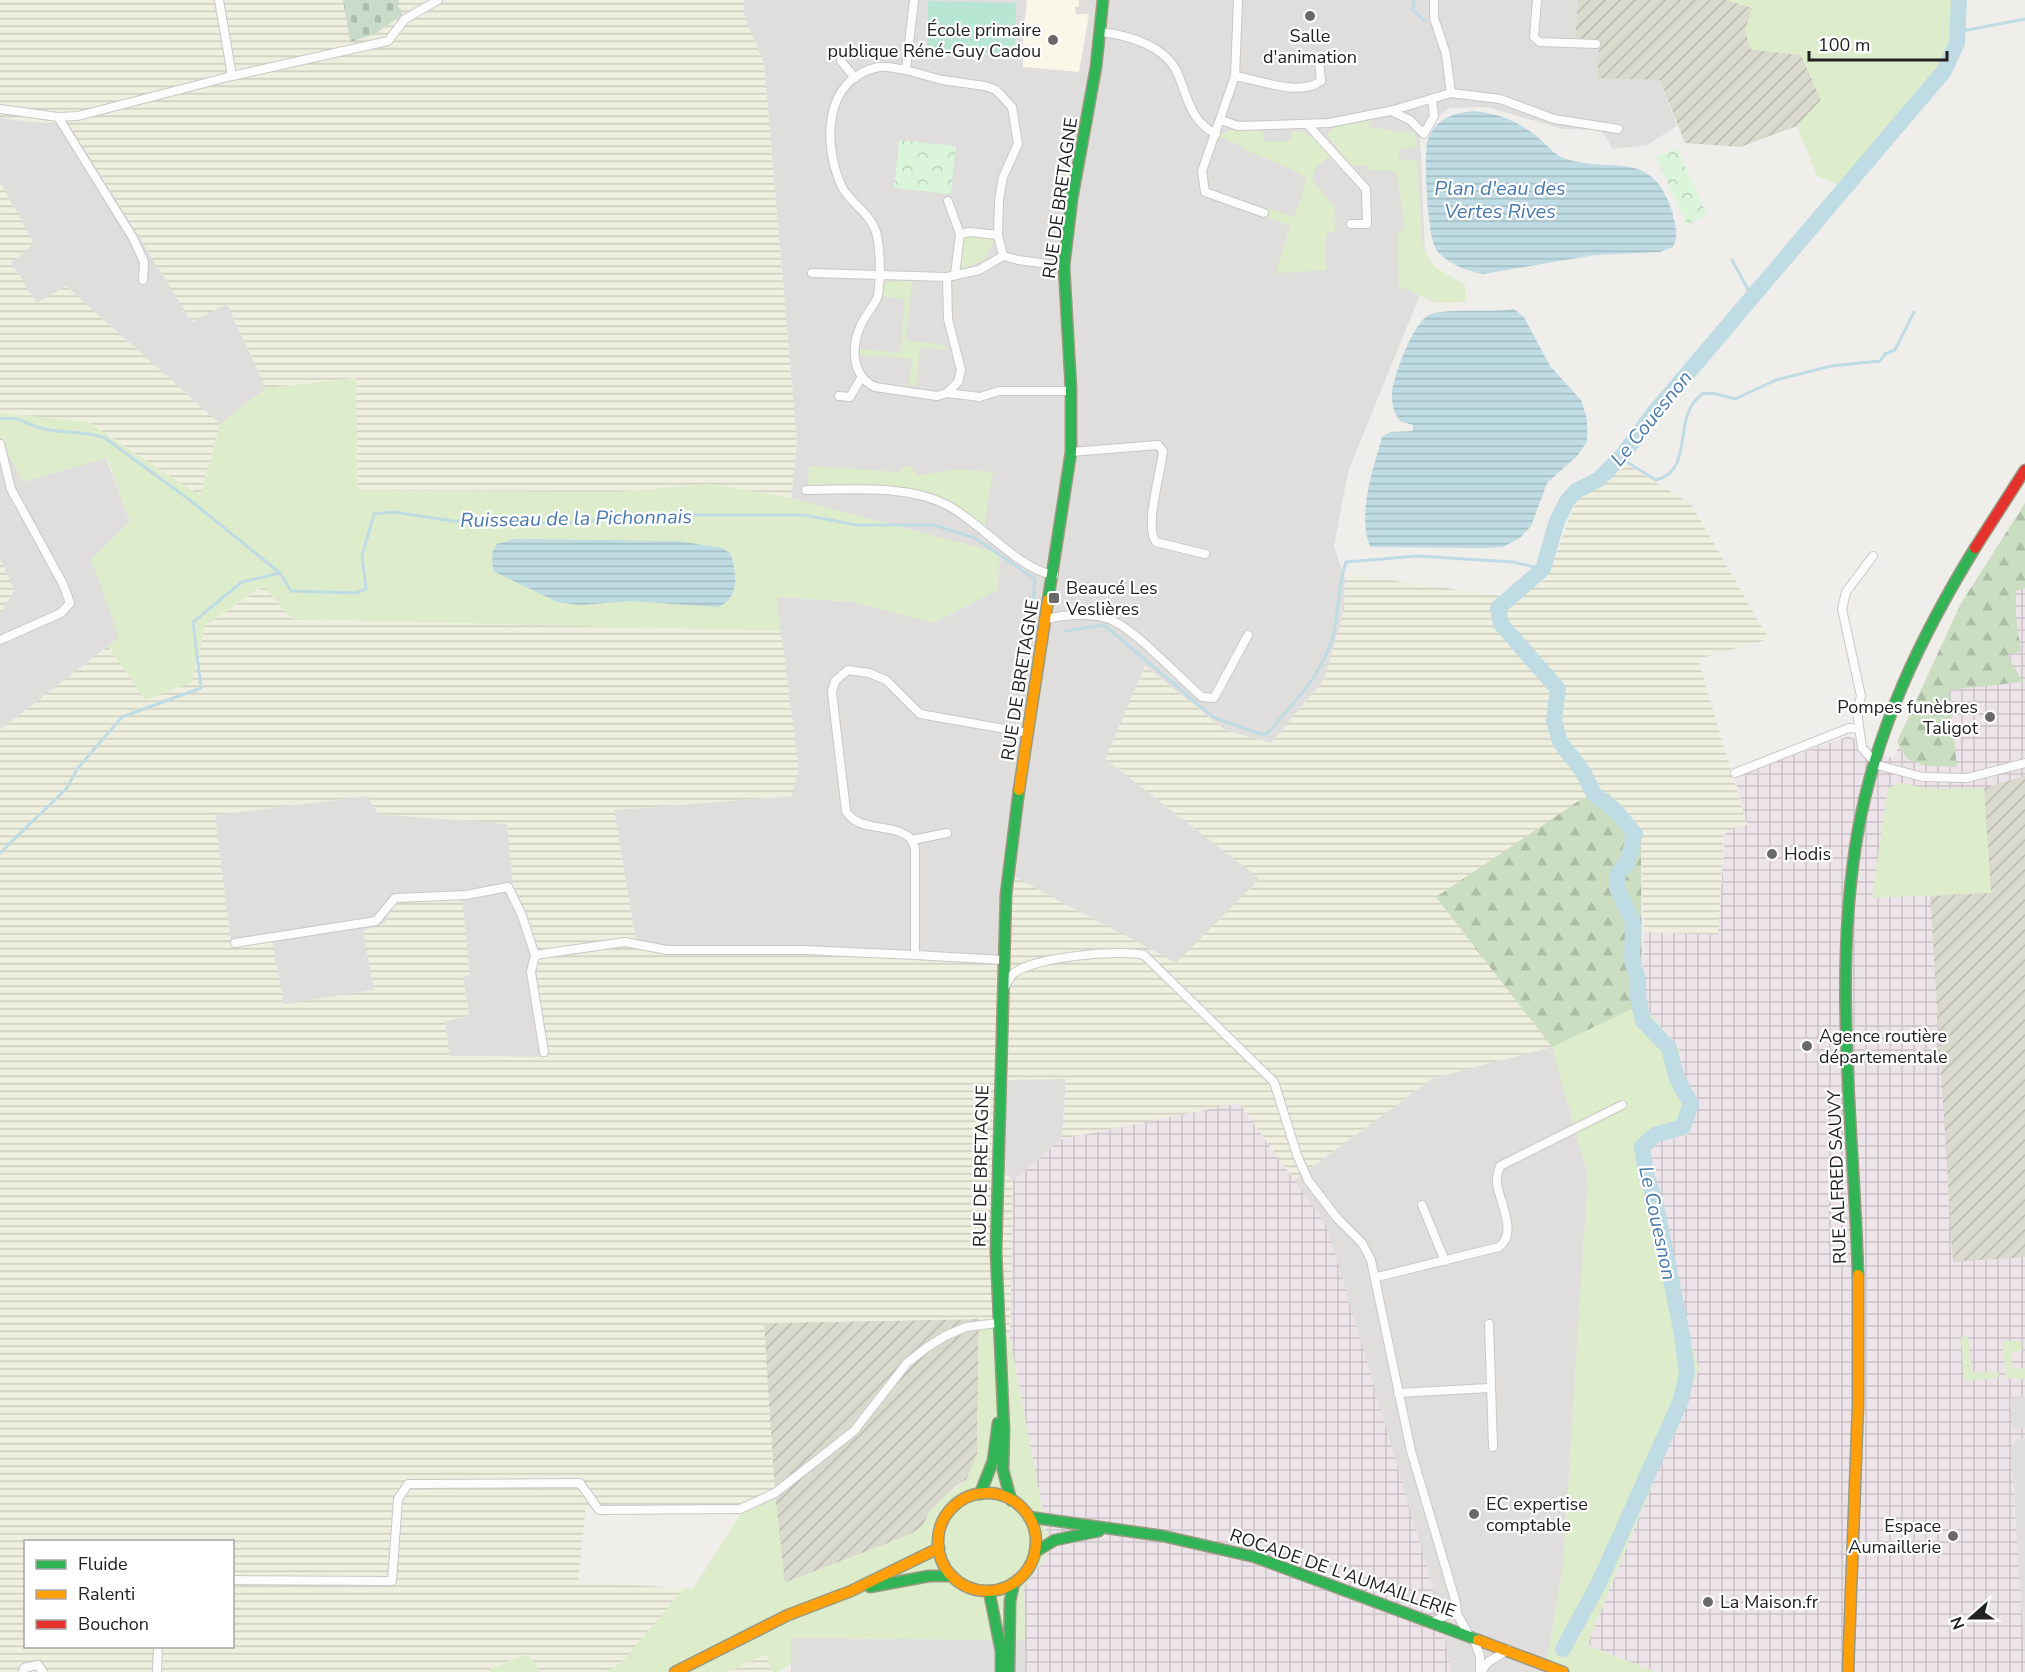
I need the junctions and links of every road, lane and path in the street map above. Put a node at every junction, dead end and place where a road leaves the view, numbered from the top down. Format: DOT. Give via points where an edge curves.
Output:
graph roads {
  1 [pos="219,0"];
  2 [pos="438,0"];
  3 [pos="914,0"];
  4 [pos="1103,0"];
  5 [pos="1238,0"];
  6 [pos="1434,0"];
  7 [pos="1537,0"];
  8 [pos="1101,32"];
  9 [pos="1596,44"];
  10 [pos="1319,59"];
  11 [pos="841,61"];
  12 [pos="906,70"];
  13 [pos="1235,75"];
  14 [pos="232,76"];
  15 [pos="855,78"];
  16 [pos="1451,93"];
  17 [pos="1431,99"];
  18 [pos="0,109"];
  19 [pos="1390,111"];
  20 [pos="58,117"];
  21 [pos="1221,120"];
  22 [pos="1308,125"];
  23 [pos="1618,129"];
  24 [pos="1216,134"];
  25 [pos="948,201"];
  26 [pos="1264,213"];
  27 [pos="1351,224"];
  28 [pos="960,234"];
  29 [pos="998,235"];
  30 [pos="1003,256"];
  31 [pos="1064,266"];
  32 [pos="812,273"];
  33 [pos="880,276"];
  34 [pos="951,276"];
  35 [pos="143,280"];
  36 [pos="861,378"];
  37 [pos="1071,392"];
  38 [pos="947,393"];
  39 [pos="839,396"];
  40 [pos="0,444"];
  41 [pos="1071,452"];
  42 [pos="2025,470"];
  43 [pos="4,483"];
  44 [pos="806,490"];
  45 [pos="1204,554"];
  46 [pos="1874,556"];
  47 [pos="1054,575"];
  48 [pos="1046,619"];
  49 [pos="1248,635"];
  50 [pos="0,640"];
  51 [pos="1859,729"];
  52 [pos="1028,734"];
  53 [pos="1874,763"];
  54 [pos="2025,763"];
  55 [pos="1735,773"];
  56 [pos="947,834"];
  57 [pos="912,840"];
  58 [pos="235,943"];
  59 [pos="535,955"];
  60 [pos="915,956"];
  61 [pos="1003,960"];
  62 [pos="1001,993"];
  63 [pos="544,1052"];
  64 [pos="1622,1105"];
  65 [pos="1422,1205"];
  66 [pos="1445,1261"];
  67 [pos="1377,1277"];
  68 [pos="998,1323"];
  69 [pos="1489,1324"];
  70 [pos="1000,1368"];
  71 [pos="1490,1388"];
  72 [pos="1398,1393"];
  73 [pos="1493,1447"];
  74 [pos="980,1494"];
  75 [pos="1011,1500"];
  76 [pos="1029,1517"];
  77 [pos="1106,1529"];
  78 [pos="939,1548"];
  79 [pos="1035,1552"];
  80 [pos="952,1576"];
  81 [pos="234,1580"];
  82 [pos="1014,1583"];
  83 [pos="851,1591"];
  84 [pos="989,1591"];
  85 [pos="1456,1603"];
  86 [pos="1434,1621"];
  87 [pos="1471,1636"];
  88 [pos="158,1648"];
  89 [pos="1508,1650"];
  90 [pos="23,1672"];
  91 [pos="43,1672"];
  92 [pos="157,1672"];
  93 [pos="675,1672"];
  94 [pos="1001,1672"];
  95 [pos="1010,1672"];
  96 [pos="1480,1672"];
  97 [pos="1563,1672"];
  98 [pos="1848,1672"];
  1 -- 14 [label="street"];
  2 -- 14 [label="street" via="405,19 388,41"];
  3 -- 12 [label="street"];
  4 -- 8 [label="main road, RUE DE BRETAGNE"];
  5 -- 13 [label="street"];
  6 -- 16 [label="street" via="1434,18 1446,54"];
  7 -- 9 [label="street" via="1534,37 1540,42"];
  8 -- 24 [label="street" via="1125,34 1169,60 1194,117"];
  8 -- 31 [label="main road, RUE DE BRETAGNE"];
  10 -- 13 [label="street" via="1321,81 1314,87 1294,87"];
  11 -- 15 [label="street"];
  12 -- 15 [label="street" via="879,67"];
  12 -- 29 [label="street" via="985,86 996,90 1012,107 1018,144 1003,177"];
  13 -- 21 [label="street"];
  14 -- 20 [label="street" via="78,116"];
  15 -- 33 [label="street" via="834,103 829,131 832,159 841,187 868,216 876,231"];
  16 -- 17 [label="street"];
  16 -- 23 [label="street" via="1500,99 1554,119"];
  17 -- 19 [label="street"];
  17 -- 19 [label="street" via="1434,116 1424,134 1406,117"];
  18 -- 20 [label="street"];
  19 -- 22 [label="street"];
  20 -- 35 [label="street" via="133,238 144,262"];
  21 -- 22 [label="street" via="1238,126"];
  21 -- 24 [label="street"];
  22 -- 27 [label="street" via="1366,189 1367,224"];
  24 -- 26 [label="street" via="1202,171 1205,192"];
  25 -- 28 [label="street"];
  28 -- 29 [label="street"];
  28 -- 34 [label="street"];
  29 -- 30 [label="street"];
  30 -- 31 [label="street"];
  30 -- 34 [label="street" via="979,270"];
  31 -- 37 [label="main road, RUE DE BRETAGNE"];
  32 -- 33 [label="street"];
  33 -- 34 [label="street"];
  33 -- 36 [label="street" via="878,296 856,341"];
  34 -- 38 [label="street" via="948,319 961,370 958,382"];
  36 -- 38 [label="street" via="875,387 937,396"];
  36 -- 39 [label="street" via="850,397"];
  37 -- 38 [label="street" via="999,391 980,397"];
  37 -- 41 [label="main road, RUE DE BRETAGNE"];
  40 -- 43 [label="street" via="6,462"];
  41 -- 45 [label="street" via="1158,445 1163,451 1151,521 1153,537 1156,542"];
  41 -- 47 [label="main road, RUE DE BRETAGNE"];
  42 -- 53 [label="main road, RUE ALFRED SAUVY" via="1942,600 1902,685"];
  43 -- 50 [label="street" via="63,584 70,603 62,612"];
  44 -- 47 [label="street" via="889,491 935,500 954,508 1037,569"];
  46 -- 51 [label="street" via="1846,592 1842,609 1861,696 1857,711"];
  47 -- 48 [label="main road, RUE DE BRETAGNE"];
  48 -- 49 [label="street" via="1108,618 1202,697 1214,698"];
  48 -- 52 [label="main road, RUE DE BRETAGNE"];
  51 -- 53 [label="street" via="1862,748"];
  51 -- 55 [label="street" via="1849,728"];
  52 -- 57 [label="street" via="920,714 886,680 854,670 842,673 832,692 846,811 850,819 898,830"];
  52 -- 61 [label="main road, RUE DE BRETAGNE" via="1008,885"];
  53 -- 54 [label="street" via="1923,777 1967,778"];
  53 -- 98 [label="main road, RUE ALFRED SAUVY" via="1854,859 1847,944 1859,1316"];
  56 -- 57 [label="street"];
  57 -- 60 [label="street"];
  58 -- 59 [label="street" via="376,921 395,898 465,895 508,888"];
  59 -- 60 [label="street" via="625,942 667,950 793,950"];
  59 -- 63 [label="street" via="531,972"];
  60 -- 61 [label="street"];
  61 -- 62 [label="main road, RUE DE BRETAGNE"];
  62 -- 67 [label="street" via="1013,975 1027,966 1100,952 1144,955 1274,1082 1305,1172 1337,1218 1362,1243"];
  62 -- 68 [label="main road, RUE DE BRETAGNE"];
  64 -- 66 [label="street" via="1505,1161 1496,1182 1507,1224 1504,1244"];
  65 -- 66 [label="street"];
  66 -- 67 [label="street"];
  67 -- 72 [label="street"];
  68 -- 70 [label="main road, RUE DE BRETAGNE"];
  68 -- 81 [label="street" via="966,1327 926,1348 907,1363 854,1431 775,1493 740,1509 599,1510 580,1483 408,1484 398,1499 392,1581"];
  69 -- 71 [label="street"];
  70 -- 74 [label="main road, RUE DE BRETAGNE" via="993,1461"];
  70 -- 75 [label="main road, RUE DE BRETAGNE" via="1004,1470"];
  71 -- 72 [label="street"];
  71 -- 73 [label="street"];
  72 -- 85 [label="street"];
  74 -- 75 [label="main road" via="997,1494"];
  74 -- 78 [label="main road" via="966,1498 945,1517"];
  75 -- 76 [label="main road"];
  76 -- 77 [label="main road, ROCADE DE L'AUMAILLERIE"];
  76 -- 79 [label="main road" via="1035,1534"];
  77 -- 79 [label="main road, ROCADE DE L'AUMAILLERIE" via="1055,1540"];
  77 -- 86 [label="main road, ROCADE DE L'AUMAILLERIE" via="1241,1551"];
  78 -- 80 [label="main road"];
  78 -- 83 [label="main road"];
  79 -- 82 [label="main road" via="1028,1570"];
  80 -- 83 [label="main road" via="929,1576"];
  80 -- 84 [label="main road" via="962,1584"];
  82 -- 84 [label="main road"];
  82 -- 95 [label="main road" via="1010,1601"];
  83 -- 93 [label="main road" via="788,1615"];
  84 -- 94 [label="main road" via="1001,1651"];
  85 -- 86 [label="street" via="1449,1614"];
  85 -- 87 [label="street" via="1457,1614"];
  86 -- 87 [label="main road, ROCADE DE L'AUMAILLERIE"];
  87 -- 89 [label="main road, ROCADE DE L'AUMAILLERIE"];
  87 -- 96 [label="street" via="1480,1656"];
  88 -- 92 [label="street"];
  89 -- 96 [label="street"];
  89 -- 97 [label="main road, ROCADE DE L'AUMAILLERIE"];
  90 -- 91 [label="street" via="24,1668 38,1665"];
}
